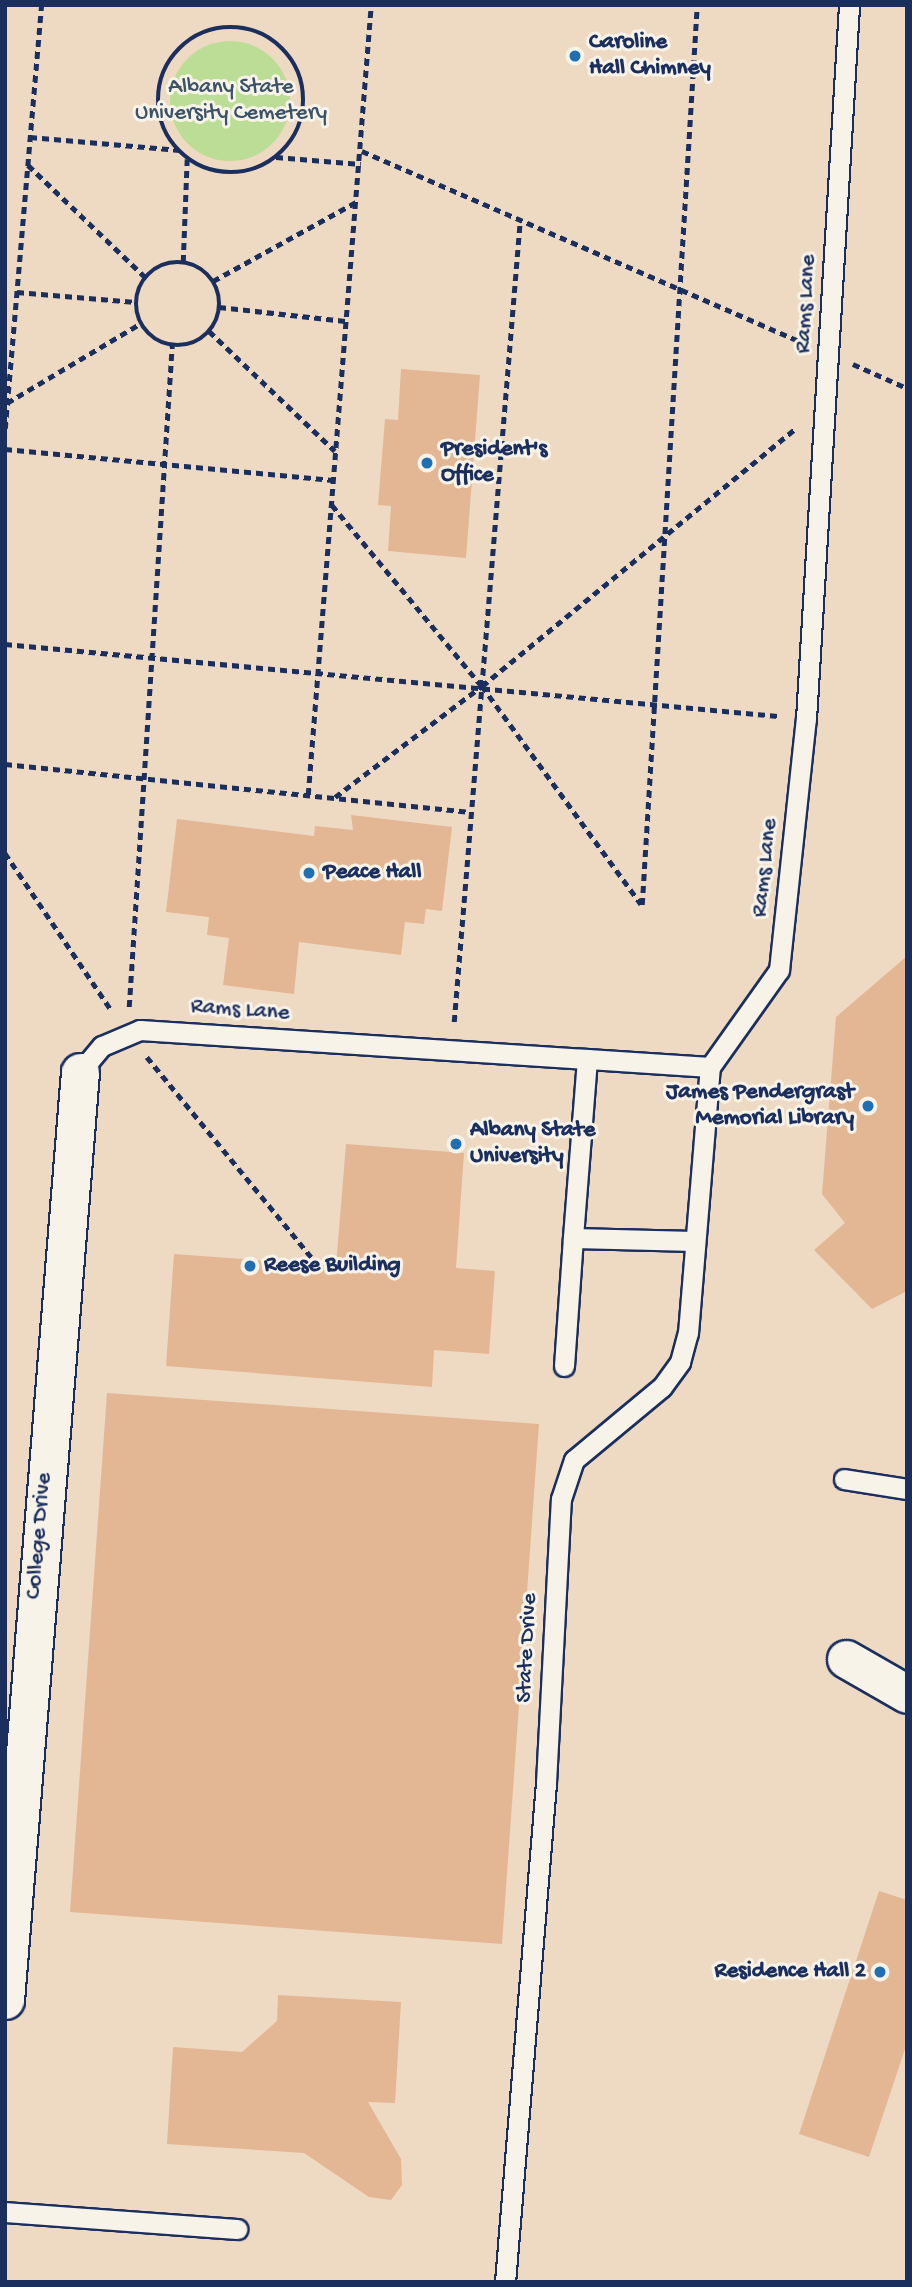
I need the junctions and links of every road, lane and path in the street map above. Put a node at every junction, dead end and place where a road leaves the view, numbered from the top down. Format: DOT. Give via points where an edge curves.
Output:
graph roads {
  1 [pos="41,5"];
  2 [pos="371,5"];
  3 [pos="697,5"];
  4 [pos="849,5"];
  5 [pos="30,137"];
  6 [pos="179,150"];
  7 [pos="362,151"];
  8 [pos="275,157"];
  9 [pos="187,159"];
  10 [pos="361,164"];
  11 [pos="28,165"];
  12 [pos="358,201"];
  13 [pos="520,221"];
  14 [pos="183,262"];
  15 [pos="145,277"];
  16 [pos="213,281"];
  17 [pos="680,290"];
  18 [pos="17,292"];
  19 [pos="136,302"];
  20 [pos="219,307"];
  21 [pos="345,321"];
  22 [pos="141,323"];
  23 [pos="209,331"];
  24 [pos="172,345"];
  25 [pos="829,354"];
  26 [pos="8,357"];
  27 [pos="907,387"];
  28 [pos="7,402"];
  29 [pos="826,403"];
  30 [pos="5,429"];
  31 [pos="5,449"];
  32 [pos="335,452"];
  33 [pos="164,464"];
  34 [pos="332,480"];
  35 [pos="331,504"];
  36 [pos="665,535"];
  37 [pos="5,644"];
  38 [pos="150,658"];
  39 [pos="317,673"];
  40 [pos="482,686"];
  41 [pos="655,703"];
  42 [pos="806,719"];
  43 [pos="5,764"];
  44 [pos="143,778"];
  45 [pos="308,795"];
  46 [pos="335,797"];
  47 [pos="471,812"];
  48 [pos="5,853"];
  49 [pos="127,1033"];
  50 [pos="452,1050"];
  51 [pos="587,1059"];
  52 [pos="710,1067"];
  53 [pos="80,1072"];
  54 [pos="573,1238"];
  55 [pos="695,1241"];
  56 [pos="318,1265"];
  57 [pos="564,1366"];
  58 [pos="844,1479"];
  59 [pos="907,1489"];
  60 [pos="907,1661"];
  61 [pos="907,1694"];
  62 [pos="5,2000"];
  63 [pos="5,2212"];
  64 [pos="237,2229"];
  65 [pos="505,2282"];
  1 -- 5 [label="path"];
  2 -- 7 [label="path"];
  3 -- 17 [label="path"];
  4 -- 25 [label="lane, Rams Lane"];
  5 -- 6 [label="path"];
  5 -- 11 [label="path"];
  6 -- 8 [label="path" via="159,118 164,68 199,33 249,29 290,57 301,79 298,129"];
  6 -- 9 [label="path"];
  7 -- 10 [label="path"];
  7 -- 13 [label="path"];
  8 -- 9 [label="path" via="246,172 225,173"];
  8 -- 10 [label="path"];
  9 -- 14 [label="path"];
  10 -- 12 [label="path"];
  11 -- 15 [label="path"];
  11 -- 18 [label="path"];
  12 -- 16 [label="path"];
  12 -- 21 [label="path"];
  13 -- 17 [label="path"];
  13 -- 40 [label="path"];
  14 -- 15 [label="path"];
  14 -- 16 [label="path"];
  15 -- 19 [label="path"];
  16 -- 20 [label="path"];
  17 -- 25 [label="path"];
  17 -- 36 [label="path"];
  18 -- 19 [label="path"];
  18 -- 26 [label="path"];
  19 -- 22 [label="path"];
  20 -- 21 [label="path"];
  20 -- 23 [label="path"];
  21 -- 32 [label="path"];
  22 -- 24 [label="path" via="153,338"];
  22 -- 28 [label="path"];
  23 -- 24 [label="path" via="193,342"];
  23 -- 32 [label="path"];
  24 -- 33 [label="path"];
  25 -- 27 [label="path"];
  25 -- 29 [label="lane, Rams Lane"];
  26 -- 28 [label="path"];
  28 -- 30 [label="path"];
  29 -- 36 [label="path"];
  29 -- 42 [label="lane, Rams Lane"];
  31 -- 33 [label="path"];
  32 -- 34 [label="path"];
  33 -- 34 [label="path"];
  33 -- 38 [label="path"];
  34 -- 35 [label="path"];
  35 -- 39 [label="path"];
  35 -- 40 [label="path"];
  36 -- 40 [label="path"];
  36 -- 41 [label="path"];
  37 -- 38 [label="path"];
  38 -- 39 [label="path"];
  38 -- 44 [label="path"];
  39 -- 40 [label="path"];
  39 -- 45 [label="path"];
  40 -- 41 [label="path"];
  40 -- 41 [label="path" via="642,905"];
  40 -- 46 [label="path"];
  40 -- 47 [label="path"];
  41 -- 42 [label="path"];
  42 -- 52 [label="lane, Rams Lane" via="779,970"];
  43 -- 44 [label="path"];
  44 -- 45 [label="path"];
  44 -- 49 [label="path"];
  45 -- 46 [label="path"];
  46 -- 47 [label="path"];
  47 -- 50 [label="path"];
  48 -- 49 [label="path"];
  49 -- 50 [label="lane, Rams Lane"];
  49 -- 53 [label="lane" via="102,1046"];
  49 -- 56 [label="path"];
  50 -- 51 [label="lane, Rams Lane"];
  51 -- 52 [label="lane, Rams Lane"];
  51 -- 54 [label="lane"];
  52 -- 55 [label="lane, State Drive"];
  53 -- 62 [label="street, College Drive"];
  54 -- 55 [label="lane"];
  54 -- 57 [label="lane"];
  55 -- 65 [label="lane, State Drive" via="680,1362 662,1387 574,1460 561,1499 545,1783"];
  58 -- 59 [label="lane"];
  60 -- 61 [label="street" via="846,1658"];
  63 -- 64 [label="lane"];
}
